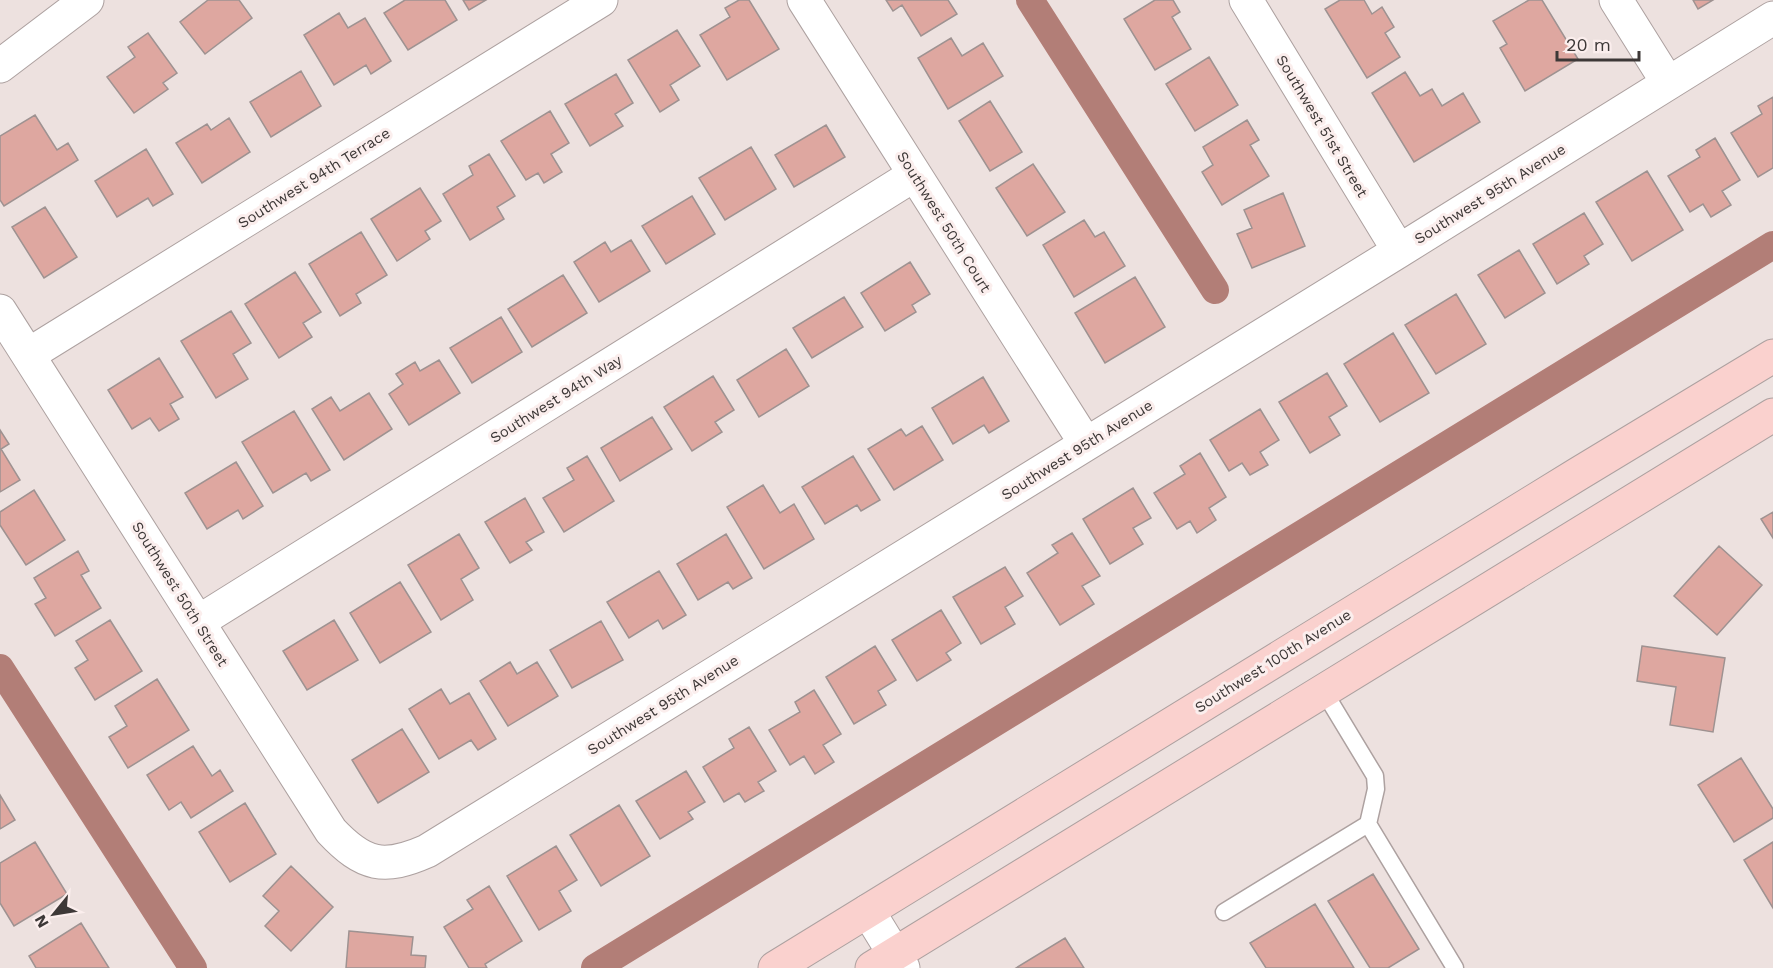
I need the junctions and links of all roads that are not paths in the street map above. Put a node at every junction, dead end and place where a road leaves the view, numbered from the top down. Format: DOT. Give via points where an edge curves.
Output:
graph roads {
  1 [pos="87,0"];
  2 [pos="601,0"];
  3 [pos="804,0"];
  4 [pos="1246,0"];
  5 [pos="1616,0"];
  6 [pos="1773,18"];
  7 [pos="0,66"];
  8 [pos="1668,83"];
  9 [pos="914,175"];
  10 [pos="1399,251"];
  11 [pos="0,311"];
  12 [pos="28,355"];
  13 [pos="1773,356"];
  14 [pos="1773,415"];
  15 [pos="1086,444"];
  16 [pos="198,622"];
  17 [pos="1323,690"];
  18 [pos="1368,824"];
  19 [pos="374,862"];
  20 [pos="868,910"];
  21 [pos="1224,912"];
  22 [pos="890,963"];
  23 [pos="775,968"];
  24 [pos="1455,968"];
  1 -- 7 [label="street"];
  2 -- 12 [label="street, Southwest 94th Terrace"];
  3 -- 9 [label="street, Southwest 50th Court"];
  4 -- 10 [label="street, Southwest 51st Street"];
  5 -- 8 [label="street"];
  6 -- 8 [label="street, Southwest 95th Avenue"];
  8 -- 10 [label="street, Southwest 95th Avenue"];
  9 -- 15 [label="street, Southwest 50th Court"];
  9 -- 16 [label="street, Southwest 94th Way"];
  10 -- 15 [label="street, Southwest 95th Avenue"];
  11 -- 12 [label="street, Southwest 50th Street"];
  12 -- 16 [label="street, Southwest 50th Street"];
  13 -- 20 [label="main road, Southwest 100th Avenue"];
  14 -- 17 [label="main road"];
  15 -- 19 [label="street, Southwest 95th Avenue" via="427,851 393,863"];
  16 -- 19 [label="street, Southwest 50th Street" via="332,831 347,848"];
  17 -- 18 [label="lane" via="1375,776"];
  17 -- 22 [label="main road"];
  18 -- 21 [label="lane"];
  18 -- 24 [label="lane"];
  20 -- 22 [label="street"];
  20 -- 23 [label="main road, Southwest 100th Avenue"];
}
